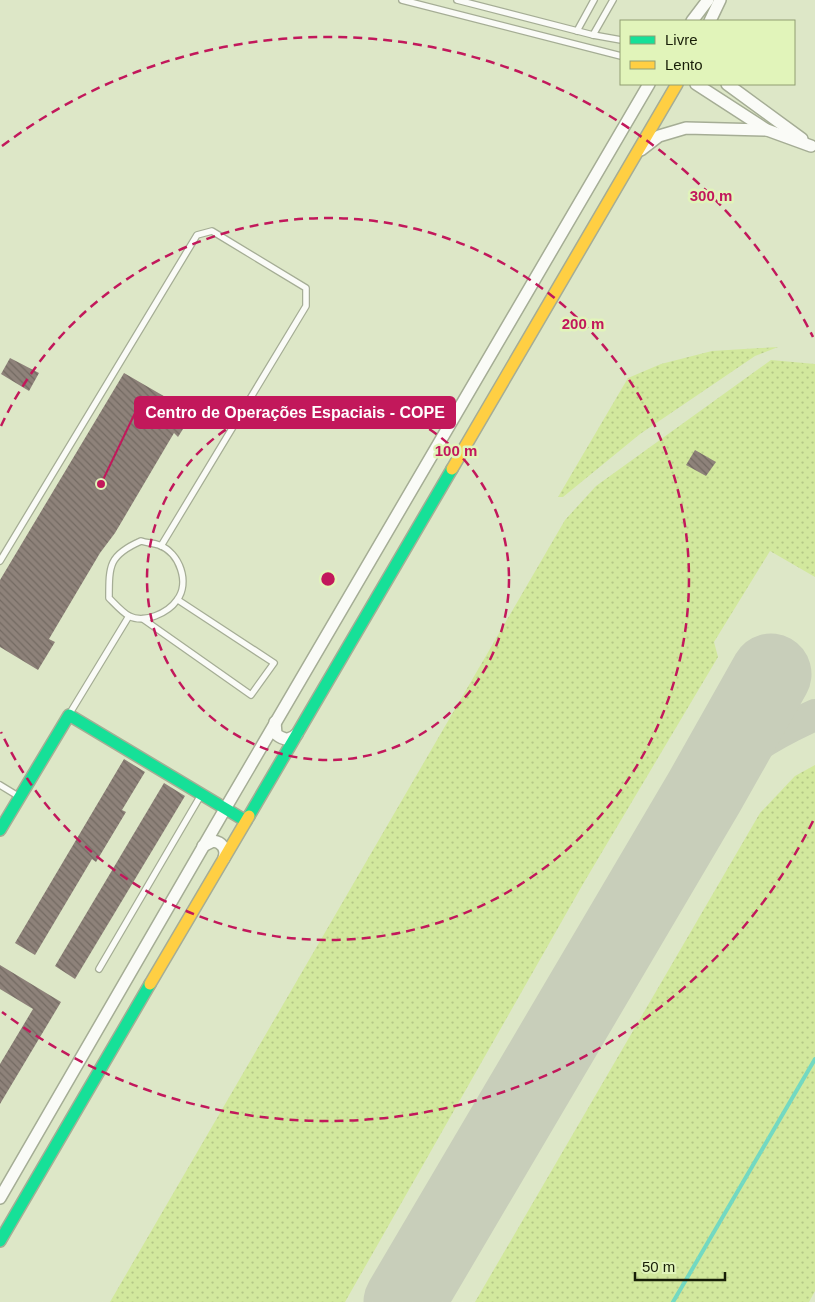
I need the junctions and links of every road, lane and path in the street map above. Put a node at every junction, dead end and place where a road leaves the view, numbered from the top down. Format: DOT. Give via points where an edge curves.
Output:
graph roads {
  1 [pos="402,0"];
  2 [pos="458,0"];
  3 [pos="594,0"];
  4 [pos="613,0"];
  5 [pos="708,0"];
  6 [pos="720,0"];
  7 [pos="693,20"];
  8 [pos="711,20"];
  9 [pos="576,31"];
  10 [pos="594,35"];
  11 [pos="620,40"];
  12 [pos="620,56"];
  13 [pos="648,85"];
  14 [pos="676,85"];
  15 [pos="698,85"];
  16 [pos="729,85"];
  17 [pos="740,85"];
  18 [pos="748,98"];
  19 [pos="767,130"];
  20 [pos="813,148"];
  21 [pos="637,152"];
  22 [pos="161,546"];
  23 [pos="0,561"];
  24 [pos="178,600"];
  25 [pos="129,616"];
  26 [pos="143,619"];
  27 [pos="69,715"];
  28 [pos="275,722"];
  29 [pos="296,734"];
  30 [pos="0,785"];
  31 [pos="201,794"];
  32 [pos="20,798"];
  33 [pos="224,809"];
  34 [pos="246,821"];
  35 [pos="0,830"];
  36 [pos="203,846"];
  37 [pos="224,858"];
  38 [pos="99,969"];
  39 [pos="0,1198"];
  40 [pos="0,1241"];
  1 -- 12 [label="lane"];
  2 -- 9 [label="lane"];
  3 -- 9 [label="lane"];
  4 -- 10 [label="lane"];
  5 -- 7 [label="street"];
  6 -- 8 [label="street"];
  9 -- 10 [label="lane"];
  10 -- 11 [label="lane"];
  13 -- 28 [label="street"];
  14 -- 21 [label="street"];
  15 -- 19 [label="street"];
  16 -- 18 [label="street"];
  17 -- 18 [label="street"];
  18 -- 20 [label="street"];
  19 -- 20 [label="street"];
  19 -- 21 [label="street" via="686,128 659,136"];
  21 -- 29 [label="street"];
  22 -- 23 [label="lane" via="306,306 306,288 212,231 198,235"];
  22 -- 24 [label="lane" via="176,558 183,577"];
  22 -- 25 [label="lane" via="141,541 120,550 109,572 109,598"];
  24 -- 26 [label="lane" via="164,612"];
  24 -- 26 [label="lane" via="274,663 251,696"];
  25 -- 26 [label="lane"];
  25 -- 27 [label="lane"];
  27 -- 31 [label="street"];
  27 -- 32 [label="street"];
  28 -- 29 [label="street" via="276,734 282,738 290,739"];
  28 -- 33 [label="street"];
  29 -- 34 [label="street"];
  30 -- 32 [label="lane"];
  31 -- 33 [label="street"];
  31 -- 38 [label="lane"];
  32 -- 35 [label="street"];
  33 -- 34 [label="street"];
  33 -- 36 [label="street"];
  34 -- 37 [label="street"];
  36 -- 37 [label="street" via="209,841 217,841 224,846"];
  36 -- 39 [label="street"];
  37 -- 40 [label="street"];
}
